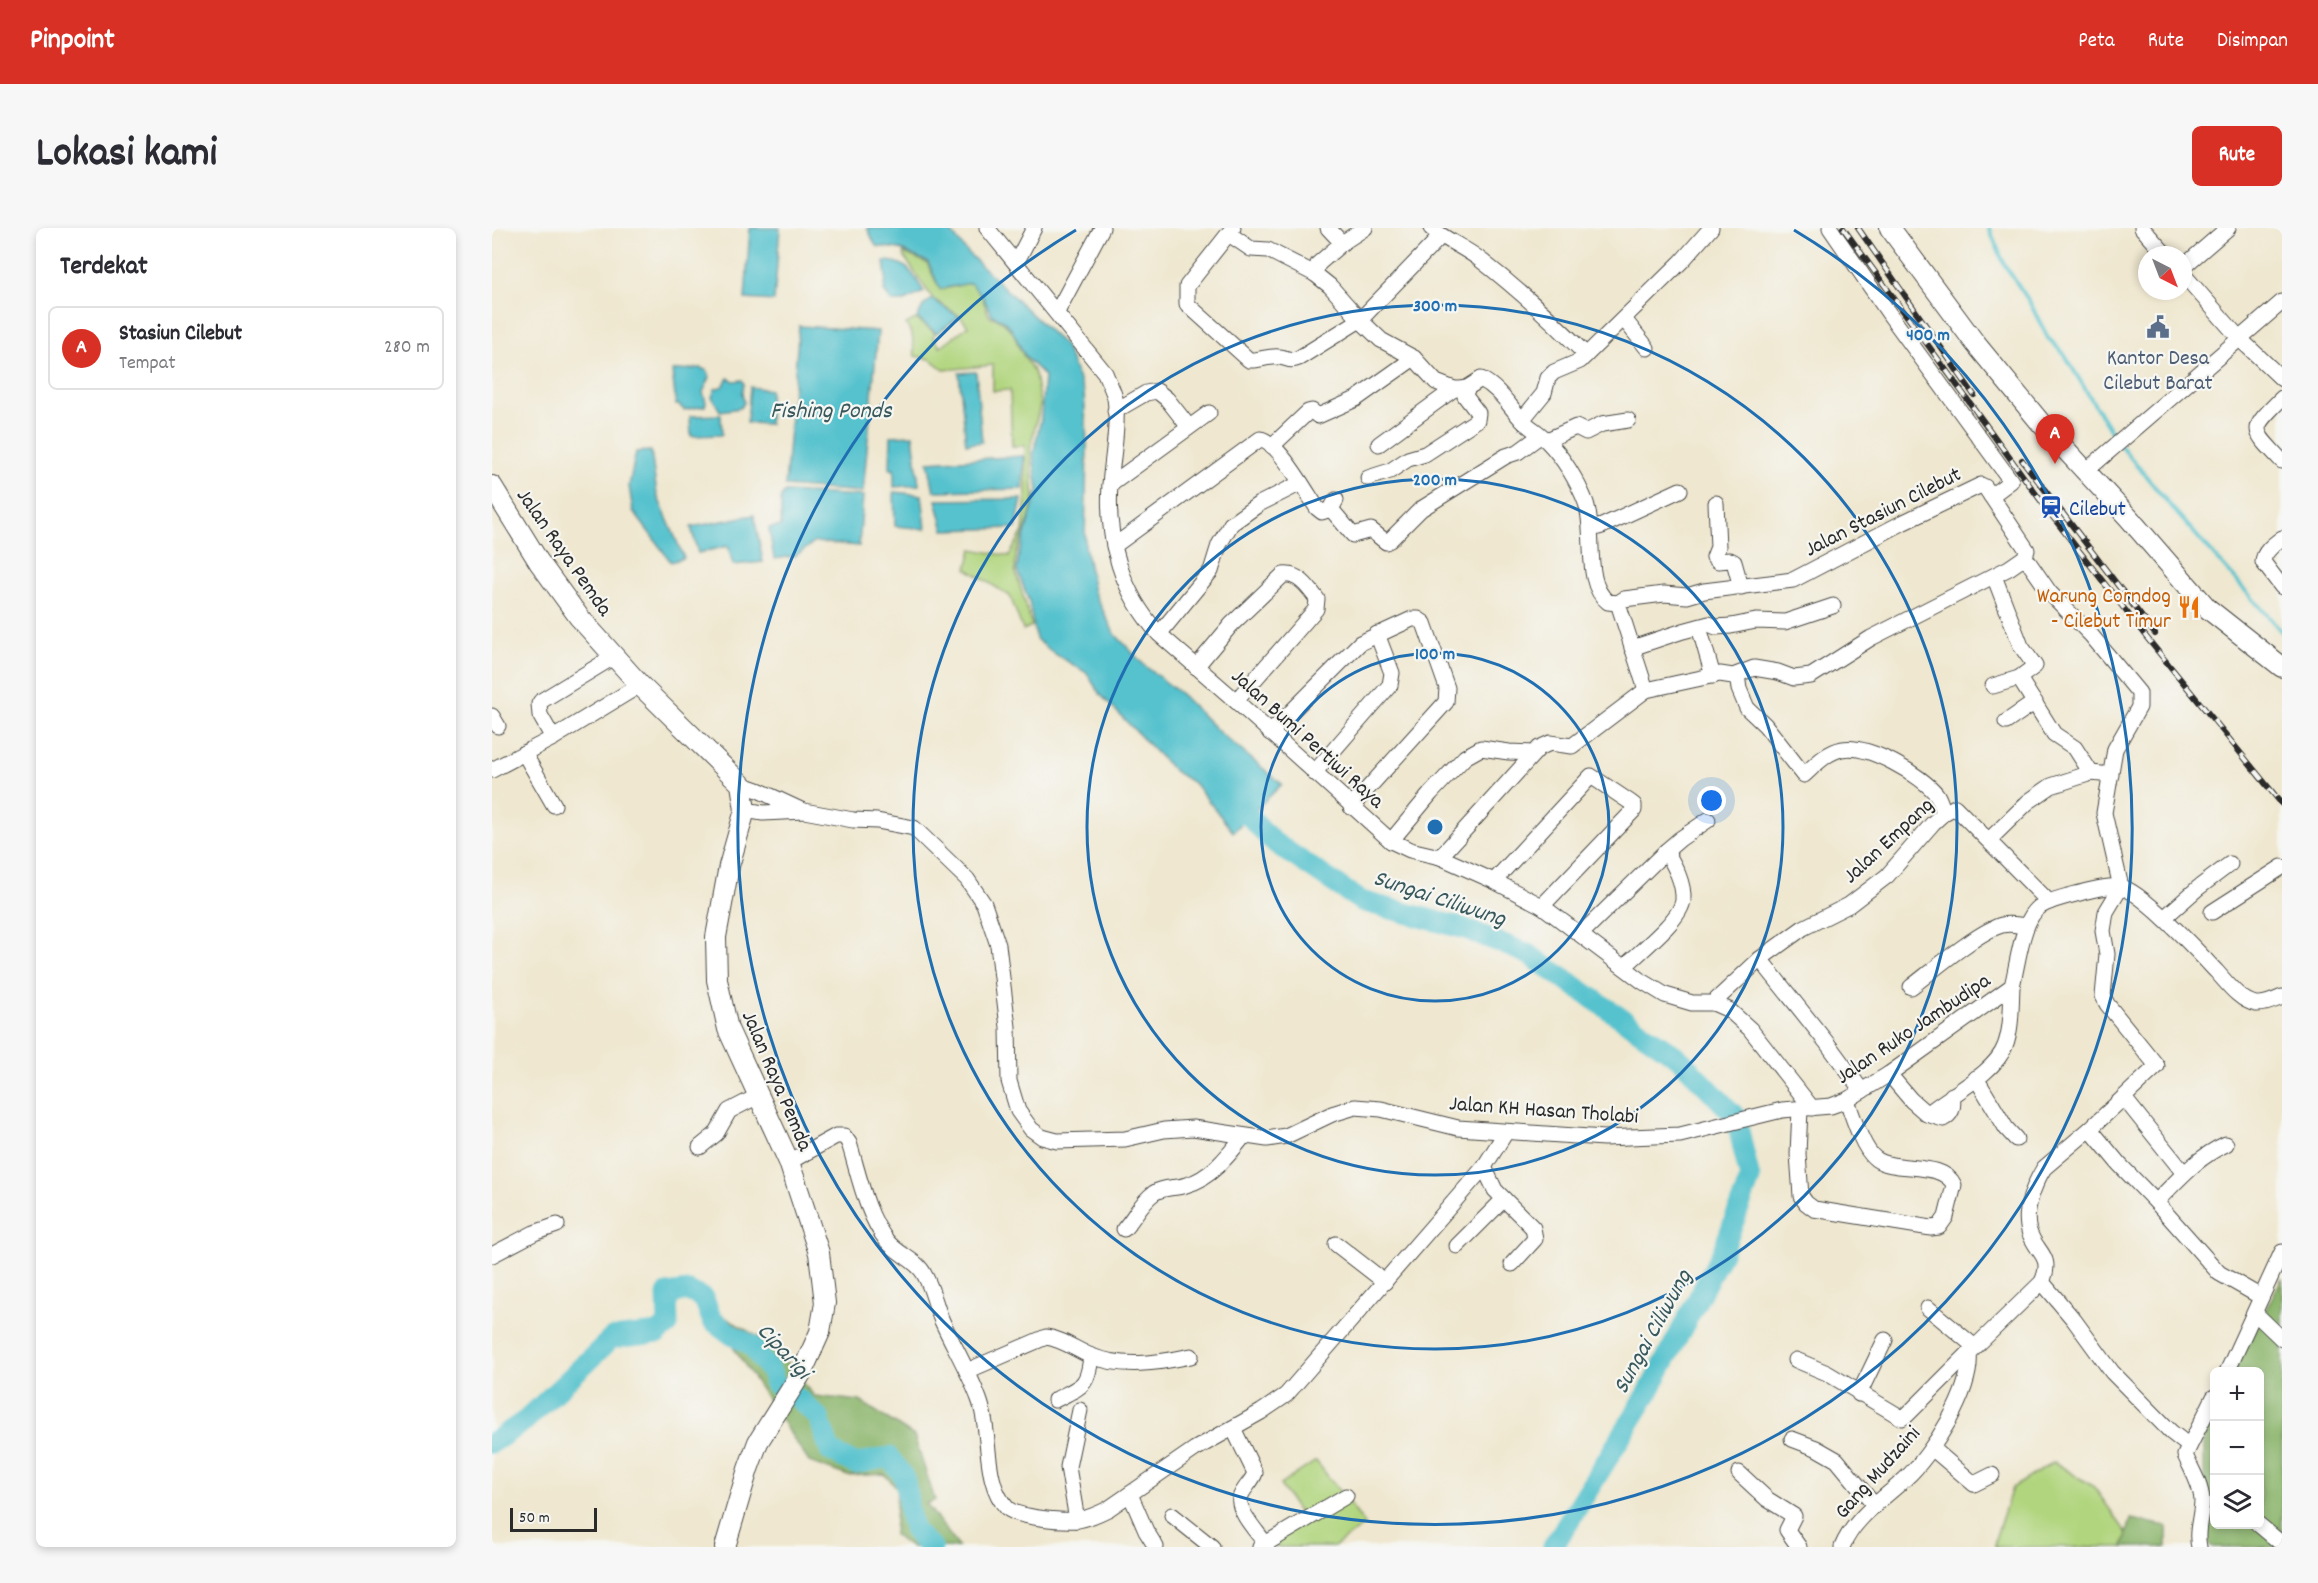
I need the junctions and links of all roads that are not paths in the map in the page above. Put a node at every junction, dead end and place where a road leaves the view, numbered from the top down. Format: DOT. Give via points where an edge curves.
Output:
graph roads {
  1 [pos="987,228"];
  2 [pos="1034,228"];
  3 [pos="1102,228"];
  4 [pos="1328,228"];
  5 [pos="1365,228"];
  6 [pos="1711,228"];
  7 [pos="1830,228"];
  8 [pos="1890,228"];
  9 [pos="2142,228"];
  10 [pos="2225,229"];
  11 [pos="1231,231"];
  12 [pos="1436,232"];
  13 [pos="1342,243"];
  14 [pos="2158,246"];
  15 [pos="2192,259"];
  16 [pos="1016,263"];
  17 [pos="1315,274"];
  18 [pos="2192,284"];
  19 [pos="2282,302"];
  20 [pos="1057,312"];
  21 [pos="1624,319"];
  22 [pos="1360,320"];
  23 [pos="2240,339"];
  24 [pos="1647,348"];
  25 [pos="1586,355"];
  26 [pos="1414,358"];
  27 [pos="2282,379"];
  28 [pos="1460,389"];
  29 [pos="2282,398"];
  30 [pos="1115,411"];
  31 [pos="1209,413"];
  32 [pos="1522,420"];
  33 [pos="1628,420"];
  34 [pos="1189,427"];
  35 [pos="1543,438"];
  36 [pos="1379,444"];
  37 [pos="1272,446"];
  38 [pos="2282,461"];
  39 [pos="2086,471"];
  40 [pos="1368,477"];
  41 [pos="1301,483"];
  42 [pos="1110,485"];
  43 [pos="492,486"];
  44 [pos="1680,490"];
  45 [pos="1991,496"];
  46 [pos="1716,503"];
  47 [pos="1591,529"];
  48 [pos="2282,538"];
  49 [pos="1114,546"];
  50 [pos="2025,557"];
  51 [pos="1994,576"];
  52 [pos="1741,587"];
  53 [pos="2282,587"];
  54 [pos="1618,603"];
  55 [pos="1833,606"];
  56 [pos="1699,627"];
  57 [pos="1159,634"];
  58 [pos="1377,634"];
  59 [pos="1632,648"];
  60 [pos="615,657"];
  61 [pos="1196,667"];
  62 [pos="2282,667"];
  63 [pos="1737,675"];
  64 [pos="1713,676"];
  65 [pos="2019,678"];
  66 [pos="640,685"];
  67 [pos="1993,686"];
  68 [pos="1646,690"];
  69 [pos="1236,701"];
  70 [pos="2035,702"];
  71 [pos="2006,722"];
  72 [pos="1270,733"];
  73 [pos="553,738"];
  74 [pos="524,753"];
  75 [pos="1534,753"];
  76 [pos="492,770"];
  77 [pos="1314,773"];
  78 [pos="2091,773"];
  79 [pos="2111,775"];
  80 [pos="741,784"];
  81 [pos="554,805"];
  82 [pos="1351,807"];
  83 [pos="745,810"];
  84 [pos="804,811"];
  85 [pos="1944,813"];
  86 [pos="1708,820"];
  87 [pos="1989,840"];
  88 [pos="1391,842"];
  89 [pos="1666,851"];
  90 [pos="1440,857"];
  91 [pos="2230,864"];
  92 [pos="2282,867"];
  93 [pos="1494,881"];
  94 [pos="2121,887"];
  95 [pos="2049,902"];
  96 [pos="1542,906"];
  97 [pos="2212,912"];
  98 [pos="2164,918"];
  99 [pos="2025,926"];
  100 [pos="1581,934"];
  101 [pos="1760,959"];
  102 [pos="1624,967"];
  103 [pos="2012,986"];
  104 [pos="1911,987"];
  105 [pos="2282,997"];
  106 [pos="1713,1003"];
  107 [pos="1889,1074"];
  108 [pos="1976,1078"];
  109 [pos="1862,1091"];
  110 [pos="760,1095"];
  111 [pos="2124,1098"];
  112 [pos="1847,1100"];
  113 [pos="1806,1108"];
  114 [pos="1782,1110"];
  115 [pos="2090,1130"];
  116 [pos="1506,1132"];
  117 [pos="1243,1137"];
  118 [pos="2016,1139"];
  119 [pos="2226,1144"];
  120 [pos="700,1147"];
  121 [pos="789,1162"];
  122 [pos="1484,1167"];
  123 [pos="2183,1172"];
  124 [pos="1504,1199"];
  125 [pos="2156,1202"];
  126 [pos="557,1225"];
  127 [pos="1124,1229"];
  128 [pos="1336,1244"];
  129 [pos="1457,1246"];
  130 [pos="2282,1252"];
  131 [pos="492,1255"];
  132 [pos="1512,1264"];
  133 [pos="1385,1282"];
  134 [pos="2042,1282"];
  135 [pos="2261,1297"];
  136 [pos="1928,1308"];
  137 [pos="2255,1313"];
  138 [pos="2282,1339"];
  139 [pos="1885,1340"];
  140 [pos="1972,1350"];
  141 [pos="1091,1356"];
  142 [pos="1191,1356"];
  143 [pos="1796,1360"];
  144 [pos="2229,1367"];
  145 [pos="967,1371"];
  146 [pos="1859,1394"];
  147 [pos="1055,1400"];
  148 [pos="2210,1405"];
  149 [pos="1080,1410"];
  150 [pos="1233,1428"];
  151 [pos="1792,1438"];
  152 [pos="2188,1446"];
  153 [pos="1932,1448"];
  154 [pos="1739,1473"];
  155 [pos="1992,1475"];
  156 [pos="2200,1490"];
  157 [pos="1130,1494"];
  158 [pos="1346,1496"];
  159 [pos="2210,1496"];
  160 [pos="1875,1506"];
  161 [pos="1172,1515"];
  162 [pos="1077,1520"];
  163 [pos="2264,1529"];
  164 [pos="2282,1544"];
  165 [pos="1263,1545"];
  166 [pos="723,1546"];
  167 [pos="1156,1547"];
  168 [pos="1212,1547"];
  169 [pos="1799,1547"];
  170 [pos="1842,1547"];
  171 [pos="2199,1547"];
  1 -- 16 [label="street, Jalan Bumi Pertiwi Raya"];
  2 -- 16 [label="street"];
  3 -- 20 [label="street"];
  4 -- 13 [label="street"];
  5 -- 13 [label="street"];
  6 -- 21 [label="street"];
  7 -- 45 [label="street, Jalan Stasiun Cilebut" via="2011,481"];
  8 -- 39 [label="main road" via="1975,343"];
  9 -- 14 [label="street"];
  10 -- 15 [label="street"];
  11 -- 17 [label="street" via="1251,249 1268,250"];
  11 -- 22 [label="street" via="1187,286 1187,304 1249,360 1276,357 1291,361"];
  12 -- 22 [label="street"];
  12 -- 25 [label="street" via="1508,281"];
  13 -- 17 [label="street" via="1318,264"];
  16 -- 20 [label="street, Jalan Bumi Pertiwi Raya"];
  17 -- 22 [label="street"];
  18 -- 23 [label="street"];
  19 -- 23 [label="street"];
  20 -- 30 [label="street, Jalan Bumi Pertiwi Raya" via="1105,373 1115,399"];
  21 -- 24 [label="street"];
  21 -- 25 [label="street"];
  22 -- 26 [label="street" via="1381,340"];
  23 -- 27 [label="street"];
  23 -- 39 [label="street"];
  25 -- 32 [label="street" via="1548,378 1544,393"];
  26 -- 28 [label="street" via="1436,382"];
  26 -- 37 [label="street" via="1348,403 1318,416 1308,412"];
  28 -- 32 [label="street" via="1481,380 1486,382"];
  28 -- 36 [label="street"];
  28 -- 40 [label="street" via="1478,413 1477,420 1425,454"];
  29 -- 38 [label="street" via="2257,426 2257,432"];
  30 -- 34 [label="street" via="1157,391"];
  30 -- 42 [label="street, Jalan Bumi Pertiwi Raya"];
  31 -- 34 [label="street"];
  32 -- 35 [label="street"];
  33 -- 35 [label="street" via="1602,424 1586,432 1576,427"];
  34 -- 42 [label="street"];
  35 -- 41 [label="street" via="1506,456 1421,509 1386,543 1371,530 1353,535 1333,504 1322,512"];
  35 -- 47 [label="street" via="1562,459 1580,489"];
  37 -- 41 [label="street"];
  37 -- 49 [label="street" via="1260,439 1252,443"];
  39 -- 62 [label="main road" via="2207,608"];
  41 -- 57 [label="street" via="1259,504 1231,524 1211,571"];
  42 -- 49 [label="street, Jalan Bumi Pertiwi Raya"];
  43 -- 60 [label="main road, Jalan Raya Pemda" via="539,562 579,617"];
  44 -- 47 [label="street"];
  45 -- 50 [label="street" via="2027,550"];
  45 -- 52 [label="street, Jalan Stasiun Cilebut" via="1981,485 1793,580"];
  46 -- 52 [label="street" via="1718,547 1714,557 1734,562"];
  47 -- 54 [label="street" via="1595,587 1608,602"];
  48 -- 53 [label="street" via="2263,557"];
  49 -- 57 [label="street, Jalan Bumi Pertiwi Raya" via="1132,597"];
  50 -- 51 [label="street"];
  50 -- 79 [label="street" via="2050,593 2139,693 2139,707 2115,750"];
  51 -- 63 [label="street" via="1871,638 1811,676 1794,678 1754,668"];
  51 -- 65 [label="street" via="2021,646 2035,666"];
  52 -- 54 [label="street" via="1687,596 1629,597"];
  54 -- 59 [label="street"];
  55 -- 56 [label="street" via="1785,622"];
  56 -- 59 [label="street"];
  56 -- 64 [label="street"];
  57 -- 61 [label="street, Jalan Bumi Pertiwi Raya"];
  58 -- 72 [label="street" via="1360,643"];
  58 -- 77 [label="street" via="1392,679"];
  58 -- 82 [label="street" via="1412,619 1424,623 1448,696"];
  59 -- 68 [label="street"];
  60 -- 66 [label="main road, Jalan Raya Pemda"];
  60 -- 73 [label="street" via="539,704 540,715"];
  61 -- 69 [label="street, Jalan Bumi Pertiwi Raya"];
  61 -- 69 [label="street" via="1231,625 1283,575 1301,579 1317,599 1316,609"];
  63 -- 64 [label="street"];
  63 -- 85 [label="street" via="1747,708 1804,774 1830,753 1844,748 1873,754 1912,773 1936,795"];
  64 -- 68 [label="street"];
  65 -- 67 [label="street"];
  65 -- 70 [label="street"];
  66 -- 73 [label="street"];
  66 -- 80 [label="main road, Jalan Raya Pemda"];
  68 -- 75 [label="street" via="1572,746 1550,743"];
  69 -- 72 [label="street, Jalan Bumi Pertiwi Raya"];
  70 -- 71 [label="street"];
  70 -- 78 [label="street" via="2054,734 2075,748"];
  72 -- 77 [label="street, Jalan Bumi Pertiwi Raya"];
  73 -- 74 [label="street"];
  74 -- 76 [label="street"];
  74 -- 81 [label="street"];
  75 -- 88 [label="street" via="1481,748 1465,758 1431,793"];
  75 -- 90 [label="street"];
  77 -- 82 [label="street, Jalan Bumi Pertiwi Raya"];
  78 -- 79 [label="street"];
  78 -- 87 [label="street" via="2051,786 2028,802"];
  79 -- 94 [label="street" via="2104,813"];
  80 -- 83 [label="main road, Jalan Raya Pemda"];
  80 -- 84 [label="street, Jalan KH Hasan Tholabi"];
  82 -- 88 [label="street, Jalan Bumi Pertiwi Raya"];
  83 -- 84 [label="street, Jalan KH Hasan Tholabi"];
  83 -- 110 [label="main road, Jalan Raya Pemda" via="729,866 716,937 717,980 728,1029"];
  84 -- 117 [label="street, Jalan KH Hasan Tholabi" via="914,828 967,879 984,904 998,945 1008,1027 1009,1082 1018,1111 1031,1129 1057,1141 1125,1138 1193,1128"];
  85 -- 87 [label="street, Jalan Empang" via="1955,807"];
  85 -- 101 [label="street, Jalan Empang" via="1887,876 1849,905 1803,928"];
  86 -- 89 [label="street"];
  87 -- 95 [label="street, Jalan Empang"];
  88 -- 90 [label="street, Jalan Bumi Pertiwi Raya"];
  89 -- 100 [label="street"];
  89 -- 102 [label="street" via="1682,889 1680,910"];
  90 -- 93 [label="street, Jalan Bumi Pertiwi Raya"];
  91 -- 98 [label="street"];
  92 -- 97 [label="street"];
  93 -- 96 [label="street, Jalan Bumi Pertiwi Raya"];
  93 -- 96 [label="street" via="1591,776 1630,802 1634,810"];
  94 -- 95 [label="street, Jalan Ruko Jambudipa"];
  94 -- 98 [label="street"];
  94 -- 111 [label="street" via="2106,912 2103,996 2157,1066"];
  95 -- 99 [label="street, Jalan Ruko Jambudipa" via="2039,906"];
  96 -- 100 [label="street, Jalan Bumi Pertiwi Raya"];
  98 -- 105 [label="street" via="2248,1001 2257,1004"];
  99 -- 103 [label="street, Jalan Ruko Jambudipa"];
  99 -- 104 [label="street" via="1999,926"];
  100 -- 102 [label="street, Jalan Bumi Pertiwi Raya"];
  101 -- 106 [label="street, Jalan Empang"];
  101 -- 109 [label="street"];
  102 -- 106 [label="street, Jalan Bumi Pertiwi Raya" via="1665,995 1692,1003"];
  103 -- 107 [label="street, Jalan Ruko Jambudipa"];
  103 -- 108 [label="street" via="2005,1047"];
  106 -- 113 [label="street, Jalan Bumi Pertiwi Raya" via="1729,1010 1750,1029"];
  107 -- 108 [label="street" via="1927,1114"];
  107 -- 109 [label="street, Jalan Ruko Jambudipa"];
  108 -- 118 [label="street"];
  109 -- 112 [label="street, Jalan Ruko Jambudipa"];
  110 -- 120 [label="street" via="729,1111 716,1134"];
  110 -- 121 [label="main road, Jalan Raya Pemda"];
  111 -- 115 [label="street"];
  111 -- 123 [label="street"];
  112 -- 113 [label="street, Jalan Ruko Jambudipa"];
  112 -- 113 [label="street" via="1875,1159 1940,1172 1952,1181 1946,1217 1939,1227 1814,1209 1806,1203 1801,1196 1799,1164"];
  113 -- 114 [label="street, Jalan Ruko Jambudipa"];
  114 -- 116 [label="street, Jalan KH Hasan Tholabi" via="1680,1135 1627,1138"];
  115 -- 125 [label="street"];
  115 -- 134 [label="street" via="2044,1168 2032,1190 2029,1231 2047,1262"];
  116 -- 117 [label="street, Jalan KH Hasan Tholabi" via="1458,1128 1381,1108 1355,1107 1286,1136"];
  116 -- 122 [label="street"];
  117 -- 127 [label="street" via="1201,1179 1151,1195"];
  119 -- 123 [label="street"];
  121 -- 145 [label="street" via="836,1136 844,1137 870,1210 887,1240 923,1271"];
  121 -- 166 [label="main road, Jalan Raya Pemda" via="819,1253 825,1303 820,1332 802,1372 758,1442"];
  122 -- 124 [label="street"];
  122 -- 133 [label="street"];
  123 -- 125 [label="street"];
  124 -- 129 [label="street"];
  124 -- 132 [label="street" via="1536,1233"];
  125 -- 135 [label="street" via="2219,1273"];
  126 -- 131 [label="street"];
  128 -- 133 [label="street"];
  130 -- 135 [label="street"];
  133 -- 150 [label="street" via="1286,1395"];
  134 -- 140 [label="street"];
  134 -- 152 [label="street" via="2112,1372"];
  135 -- 137 [label="street"];
  136 -- 140 [label="street"];
  137 -- 138 [label="street"];
  137 -- 144 [label="street"];
  139 -- 146 [label="street"];
  140 -- 146 [label="street" via="1905,1417"];
  140 -- 153 [label="street, Gang Mudzaini" via="1962,1390"];
  141 -- 142 [label="street" via="1121,1364"];
  141 -- 145 [label="street" via="1046,1337"];
  141 -- 147 [label="street" via="1088,1379"];
  143 -- 146 [label="street" via="1827,1373"];
  145 -- 162 [label="street" via="984,1413 997,1494 1013,1512"];
  148 -- 152 [label="street"];
  149 -- 162 [label="street" via="1068,1467"];
  150 -- 157 [label="street"];
  150 -- 165 [label="street" via="1255,1473 1240,1496 1240,1505"];
  151 -- 160 [label="street" via="1837,1460"];
  152 -- 156 [label="street" via="2185,1455"];
  153 -- 155 [label="street" via="1974,1484"];
  153 -- 160 [label="street, Gang Mudzaini"];
  154 -- 169 [label="street" via="1767,1499 1794,1516 1787,1530"];
  156 -- 159 [label="street"];
  156 -- 171 [label="street"];
  157 -- 162 [label="street" via="1094,1516"];
  157 -- 167 [label="street"];
  158 -- 165 [label="street"];
  160 -- 170 [label="street, Gang Mudzaini" via="1853,1527"];
  161 -- 168 [label="street"];
  163 -- 164 [label="street"];
}
